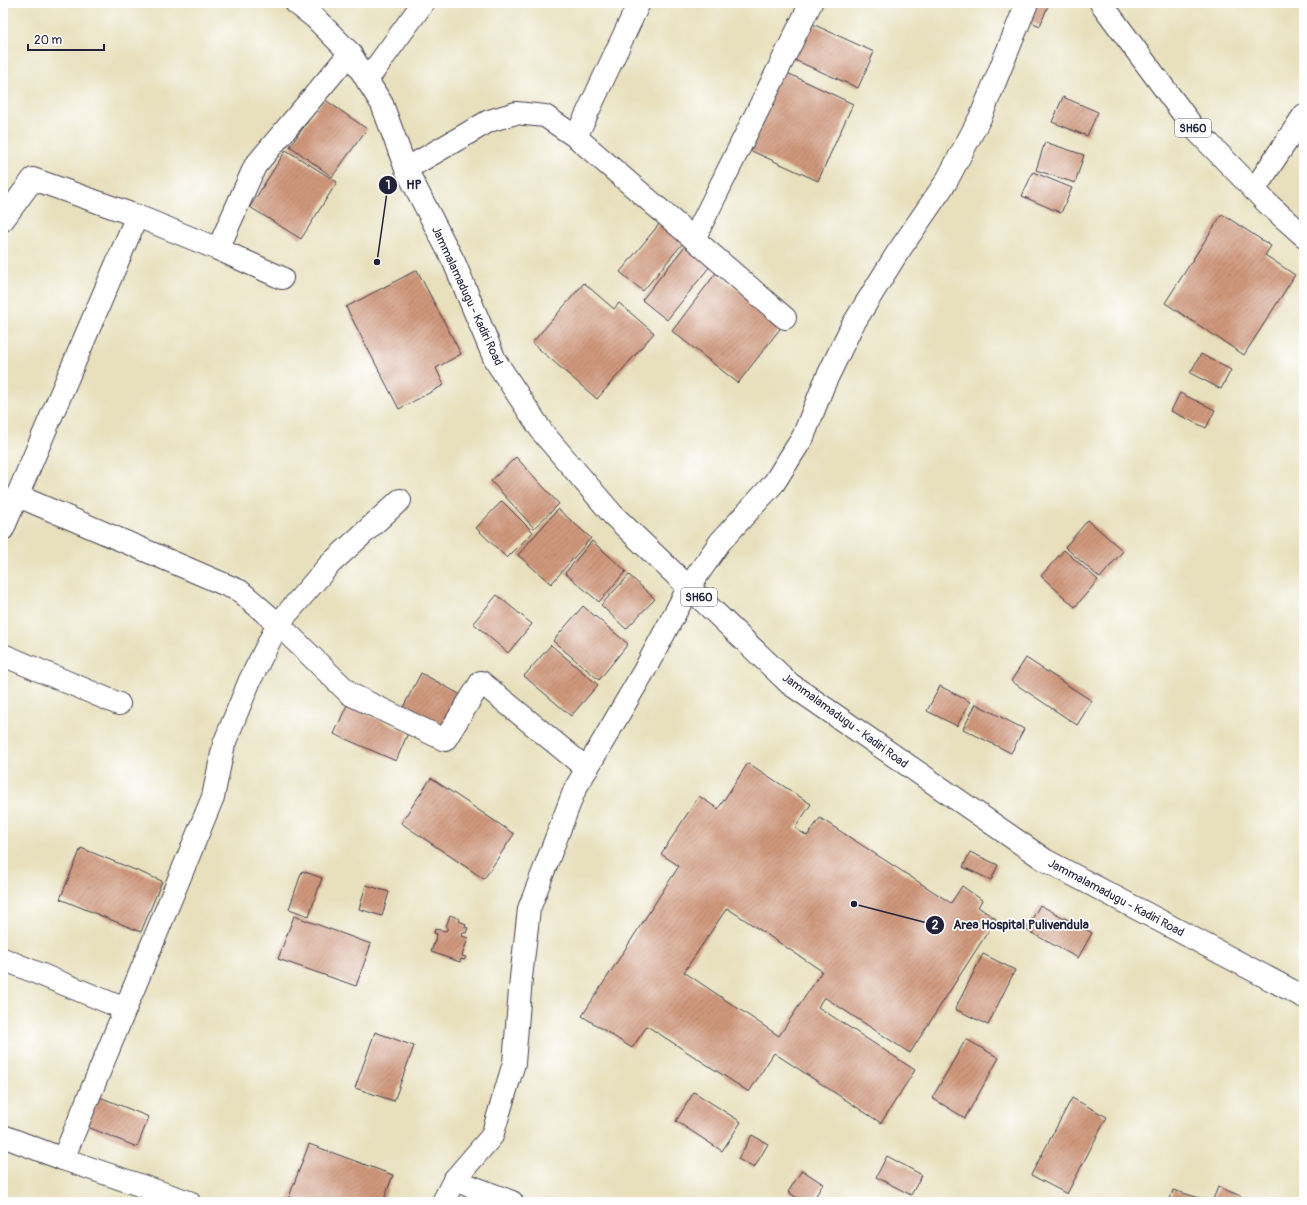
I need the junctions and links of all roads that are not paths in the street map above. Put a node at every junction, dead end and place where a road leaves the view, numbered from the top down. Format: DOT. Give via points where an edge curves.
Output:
graph roads {
  1 [pos="296,3"];
  2 [pos="423,3"];
  3 [pos="639,3"];
  4 [pos="811,3"];
  5 [pos="1027,3"];
  6 [pos="1101,3"];
  7 [pos="350,53"];
  8 [pos="367,80"];
  9 [pos="1304,115"];
  10 [pos="576,137"];
  11 [pos="406,169"];
  12 [pos="1254,190"];
  13 [pos="137,216"];
  14 [pos="3,220"];
  15 [pos="1304,236"];
  16 [pos="694,239"];
  17 [pos="218,249"];
  18 [pos="282,278"];
  19 [pos="785,318"];
  20 [pos="18,496"];
  21 [pos="400,500"];
  22 [pos="3,529"];
  23 [pos="689,587"];
  24 [pos="278,624"];
  25 [pos="3,655"];
  26 [pos="119,704"];
  27 [pos="587,769"];
  28 [pos="3,959"];
  29 [pos="1304,997"];
  30 [pos="125,1008"];
  31 [pos="3,1136"];
  32 [pos="62,1159"];
  33 [pos="454,1180"];
  34 [pos="189,1202"];
  35 [pos="443,1202"];
  36 [pos="512,1202"];
  1 -- 7 [label="street, Jammalamadugu - Kadiri Road / SH60"];
  2 -- 8 [label="street"];
  3 -- 10 [label="street"];
  4 -- 16 [label="street"];
  5 -- 23 [label="street" via="981,116 946,182 852,326 824,384 803,437 774,483 720,542"];
  6 -- 12 [label="street, SH60" via="1193,127"];
  7 -- 8 [label="street, Jammalamadugu - Kadiri Road / SH60"];
  7 -- 17 [label="street" via="255,166"];
  8 -- 11 [label="street, Jammalamadugu - Kadiri Road / SH60" via="382,104"];
  9 -- 12 [label="street"];
  10 -- 11 [label="street" via="545,116 516,113 489,121"];
  10 -- 16 [label="street"];
  11 -- 23 [label="street, Jammalamadugu - Kadiri Road / SH60" via="454,262 495,360 543,433 613,515"];
  12 -- 15 [label="street, SH60"];
  13 -- 14 [label="street" via="33,179"];
  13 -- 17 [label="street"];
  13 -- 20 [label="street"];
  16 -- 19 [label="street"];
  17 -- 18 [label="street"];
  20 -- 22 [label="street"];
  20 -- 24 [label="street" via="240,591"];
  21 -- 24 [label="street" via="330,564"];
  23 -- 27 [label="street"];
  23 -- 29 [label="street, Jammalamadugu - Kadiri Road / SH60" via="790,684 1045,860"];
  24 -- 27 [label="street" via="350,694 445,740 482,682"];
  24 -- 30 [label="street" via="250,680 224,744 213,797"];
  25 -- 26 [label="street"];
  27 -- 33 [label="street" via="575,789 529,909 520,978 514,1063 492,1136"];
  28 -- 30 [label="street"];
  30 -- 32 [label="street"];
  31 -- 32 [label="street"];
  32 -- 34 [label="street"];
  33 -- 35 [label="street"];
  33 -- 36 [label="street"];
}
